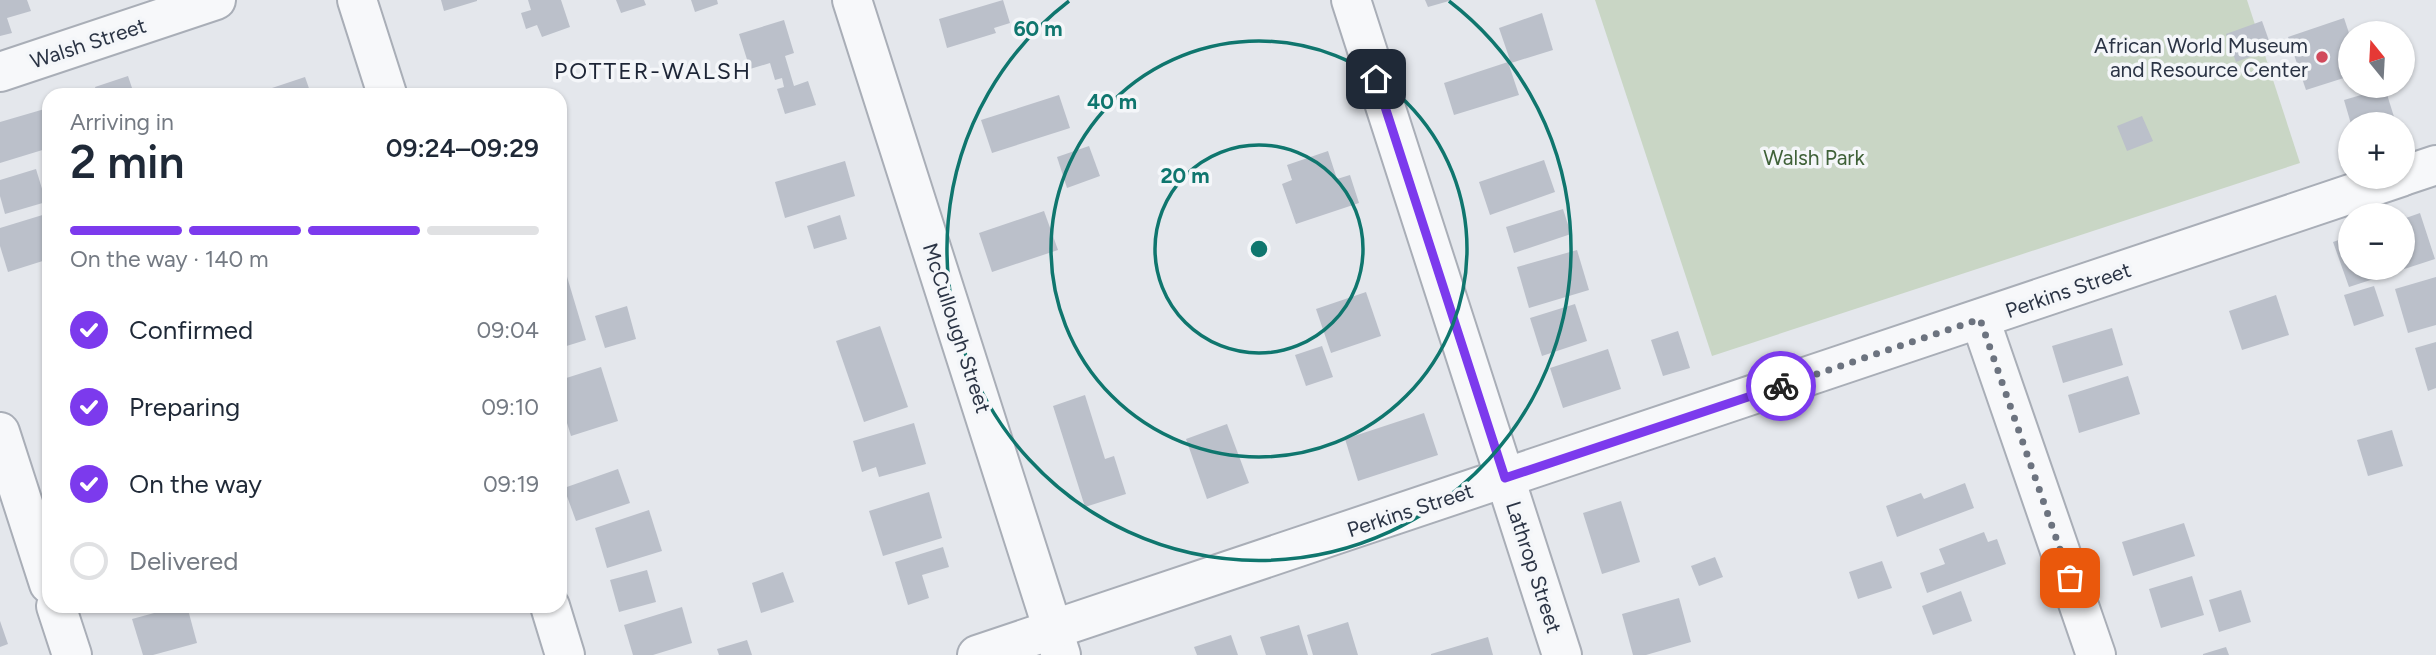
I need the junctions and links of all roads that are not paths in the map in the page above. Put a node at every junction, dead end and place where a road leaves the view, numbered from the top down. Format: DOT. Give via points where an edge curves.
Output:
graph roads {
  1 [pos="216,0"];
  2 [pos="357,0"];
  3 [pos="852,0"];
  4 [pos="1351,0"];
  5 [pos="0,72"];
  6 [pos="385,88"];
  7 [pos="2436,165"];
  8 [pos="2415,172"];
  9 [pos="2364,189"];
  10 [pos="1980,319"];
  11 [pos="0,432"];
  12 [pos="1505,478"];
  13 [pos="42,562"];
  14 [pos="58,613"];
  15 [pos="552,613"];
  16 [pos="1057,642"];
  17 [pos="72,655"];
  18 [pos="565,655"];
  19 [pos="977,655"];
  20 [pos="1562,655"];
  21 [pos="2096,655"];
  1 -- 5 [label="street, Walsh Street"];
  2 -- 6 [label="street"];
  3 -- 16 [label="street, McCullough Street"];
  4 -- 12 [label="street, Lathrop Street"];
  7 -- 8 [label="street, Perkins Street"];
  9 -- 10 [label="street, Perkins Street"];
  10 -- 12 [label="street, Perkins Street"];
  10 -- 21 [label="street"];
  11 -- 13 [label="street"];
  12 -- 16 [label="street, Perkins Street"];
  12 -- 20 [label="street, Lathrop Street"];
  14 -- 17 [label="street"];
  15 -- 18 [label="street"];
  16 -- 19 [label="street, Perkins Street"];
}
